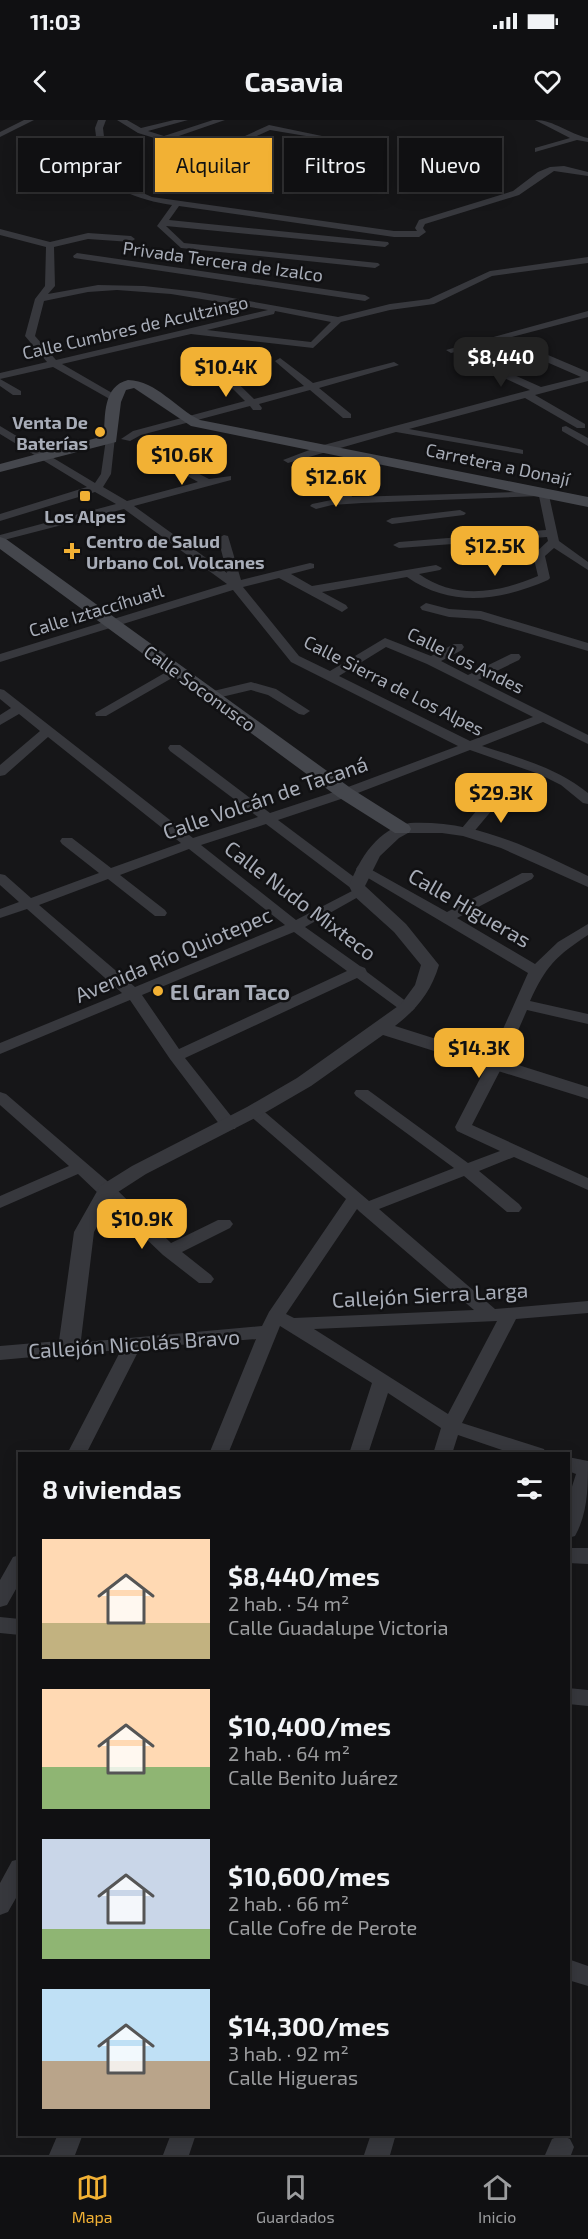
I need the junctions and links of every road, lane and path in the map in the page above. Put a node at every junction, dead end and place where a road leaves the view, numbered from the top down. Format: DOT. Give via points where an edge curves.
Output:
graph roads {
  1 [pos="30,120"];
  2 [pos="102,120"];
  3 [pos="121,120"];
  4 [pos="184,120"];
  5 [pos="221,120"];
  6 [pos="539,120"];
  7 [pos="141,130"];
  8 [pos="0,135"];
  9 [pos="318,136"];
  10 [pos="161,138"];
  11 [pos="166,138"];
  12 [pos="246,138"];
  13 [pos="577,138"];
  14 [pos="588,140"];
  15 [pos="538,150"];
  16 [pos="588,174"];
  17 [pos="177,203"];
  18 [pos="162,222"];
  19 [pos="0,232"];
  20 [pos="131,239"];
  21 [pos="386,244"];
  22 [pos="50,245"];
  23 [pos="291,246"];
  24 [pos="77,256"];
  25 [pos="588,260"];
  26 [pos="128,264"];
  27 [pos="375,265"];
  28 [pos="88,290"];
  29 [pos="365,298"];
  30 [pos="40,299"];
  31 [pos="278,310"];
  32 [pos="587,314"];
  33 [pos="338,320"];
  34 [pos="192,331"];
  35 [pos="500,338"];
  36 [pos="452,350"];
  37 [pos="473,360"];
  38 [pos="280,361"];
  39 [pos="211,362"];
  40 [pos="56,364"];
  41 [pos="394,365"];
  42 [pos="0,376"];
  43 [pos="588,377"];
  44 [pos="0,382"];
  45 [pos="310,387"];
  46 [pos="540,391"];
  47 [pos="17,393"];
  48 [pos="527,395"];
  49 [pos="115,399"];
  50 [pos="250,403"];
  51 [pos="261,411"];
  52 [pos="347,416"];
  53 [pos="188,419"];
  54 [pos="581,426"];
  55 [pos="0,429"];
  56 [pos="393,429"];
  57 [pos="566,429"];
  58 [pos="118,439"];
  59 [pos="588,443"];
  60 [pos="324,448"];
  61 [pos="519,452"];
  62 [pos="42,457"];
  63 [pos="288,460"];
  64 [pos="172,463"];
  65 [pos="0,468"];
  66 [pos="227,478"];
  67 [pos="207,483"];
  68 [pos="97,488"];
  69 [pos="316,489"];
  70 [pos="544,493"];
  71 [pos="418,497"];
  72 [pos="362,500"];
  73 [pos="588,502"];
  74 [pos="126,506"];
  75 [pos="316,506"];
  76 [pos="460,513"];
  77 [pos="434,516"];
  78 [pos="0,518"];
  79 [pos="392,521"];
  80 [pos="552,537"];
  81 [pos="224,538"];
  82 [pos="0,540"];
  83 [pos="399,545"];
  84 [pos="310,566"];
  85 [pos="588,567"];
  86 [pos="436,568"];
  87 [pos="408,572"];
  88 [pos="283,575"];
  89 [pos="237,585"];
  90 [pos="312,590"];
  91 [pos="490,593"];
  92 [pos="426,607"];
  93 [pos="342,608"];
  94 [pos="481,615"];
  95 [pos="113,624"];
  96 [pos="458,647"];
  97 [pos="588,647"];
  98 [pos="515,657"];
  99 [pos="0,658"];
  100 [pos="431,661"];
  101 [pos="174,671"];
  102 [pos="331,676"];
  103 [pos="468,680"];
  104 [pos="0,693"];
  105 [pos="209,696"];
  106 [pos="19,708"];
  107 [pos="304,711"];
  108 [pos="101,713"];
  109 [pos="543,718"];
  110 [pos="0,721"];
  111 [pos="47,730"];
  112 [pos="588,740"];
  113 [pos="467,745"];
  114 [pos="175,748"];
  115 [pos="0,772"];
  116 [pos="345,793"];
  117 [pos="493,800"];
  118 [pos="588,800"];
  119 [pos="268,819"];
  120 [pos="402,829"];
  121 [pos="467,831"];
  122 [pos="67,841"];
  123 [pos="193,843"];
  124 [pos="108,875"];
  125 [pos="527,876"];
  126 [pos="0,878"];
  127 [pos="360,882"];
  128 [pos="588,882"];
  129 [pos="28,904"];
  130 [pos="160,913"];
  131 [pos="0,914"];
  132 [pos="445,919"];
  133 [pos="296,926"];
  134 [pos="588,928"];
  135 [pos="360,971"];
  136 [pos="536,971"];
  137 [pos="133,994"];
  138 [pos="521,1004"];
  139 [pos="407,1008"];
  140 [pos="588,1019"];
  141 [pos="381,1028"];
  142 [pos="0,1049"];
  143 [pos="176,1056"];
  144 [pos="495,1065"];
  145 [pos="588,1093"];
  146 [pos="362,1094"];
  147 [pos="0,1097"];
  148 [pos="254,1111"];
  149 [pos="229,1125"];
  150 [pos="514,1151"];
  151 [pos="80,1167"];
  152 [pos="467,1170"];
  153 [pos="588,1185"];
  154 [pos="107,1190"];
  155 [pos="0,1203"];
  156 [pos="361,1203"];
  157 [pos="513,1208"];
  158 [pos="224,1224"];
  159 [pos="169,1251"];
  160 [pos="205,1279"];
  161 [pos="588,1306"];
  162 [pos="490,1314"];
  163 [pos="510,1314"];
  164 [pos="279,1324"];
  165 [pos="133,1345"];
  166 [pos="69,1348"];
  167 [pos="0,1353"];
  168 [pos="382,1382"];
  169 [pos="451,1426"];
  170 [pos="77,1452"];
  171 [pos="219,1452"];
  172 [pos="359,1452"];
  173 [pos="443,1452"];
  174 [pos="531,1452"];
  175 [pos="570,1464"];
  176 [pos="588,1469"];
  177 [pos="570,1525"];
  178 [pos="570,1556"];
  179 [pos="588,1556"];
  180 [pos="18,1566"];
  181 [pos="0,1599"];
  182 [pos="0,1625"];
  183 [pos="18,1627"];
  184 [pos="570,1696"];
  185 [pos="588,1698"];
  186 [pos="18,1872"];
  187 [pos="0,1905"];
  188 [pos="570,1971"];
  189 [pos="588,1976"];
  190 [pos="69,2136"];
  191 [pos="183,2136"];
  192 [pos="383,2136"];
  193 [pos="62,2155"];
  194 [pos="176,2155"];
  195 [pos="377,2155"];
  1 -- 8 [label="street"];
  2 -- 17 [label="street" via="101,145 88,162 123,189"];
  3 -- 7 [label="street"];
  4 -- 7 [label="street"];
  5 -- 11 [label="street"];
  6 -- 13 [label="street"];
  7 -- 10 [label="street"];
  9 -- 12 [label="street" via="269,127"];
  13 -- 14 [label="street"];
  13 -- 15 [label="street"];
  16 -- 17 [label="street" via="559,168 542,172 532,184 516,193 422,222 419,234 393,234"];
  17 -- 18 [label="street"];
  18 -- 23 [label="street"];
  18 -- 23 [label="street" via="162,228 185,246"];
  19 -- 22 [label="street"];
  20 -- 22 [label="street" via="88,236"];
  21 -- 23 [label="street"];
  22 -- 30 [label="street" via="50,286"];
  23 -- 27 [label="street"];
  24 -- 26 [label="street, Privada Tercera de Izalco"];
  25 -- 33 [label="street" via="490,274 431,302"];
  26 -- 28 [label="street"];
  26 -- 29 [label="street, Privada Tercera de Izalco"];
  28 -- 30 [label="street"];
  28 -- 31 [label="street" via="129,288"];
  30 -- 40 [label="street" via="30,336 36,347"];
  31 -- 33 [label="street"];
  31 -- 34 [label="street, Calle Cumbres de Acultzingo"];
  32 -- 35 [label="street"];
  33 -- 34 [label="street" via="313,345"];
  34 -- 40 [label="street, Calle Cumbres de Acultzingo"];
  35 -- 36 [label="street"];
  35 -- 43 [label="street"];
  37 -- 46 [label="street"];
  38 -- 45 [label="street"];
  39 -- 50 [label="street"];
  40 -- 42 [label="street, Calle Cumbres de Acultzingo"];
  40 -- 49 [label="street"];
  41 -- 45 [label="street"];
  43 -- 46 [label="street"];
  44 -- 47 [label="street"];
  45 -- 50 [label="street"];
  45 -- 52 [label="street"];
  46 -- 48 [label="street"];
  48 -- 54 [label="street"];
  48 -- 56 [label="street"];
  49 -- 53 [label="main road, Carretera a Donají" via="120,388 137,385 150,389"];
  49 -- 58 [label="main road"];
  50 -- 51 [label="street"];
  50 -- 53 [label="street"];
  53 -- 58 [label="street"];
  53 -- 60 [label="main road, Carretera a Donají"];
  55 -- 62 [label="street, Calle Sierra de Los Alpes"];
  56 -- 60 [label="street"];
  56 -- 61 [label="street"];
  57 -- 59 [label="street"];
  58 -- 62 [label="main road"];
  58 -- 68 [label="street"];
  60 -- 63 [label="street"];
  60 -- 70 [label="main road, Carretera a Donají"];
  62 -- 65 [label="main road"];
  62 -- 68 [label="street, Calle Sierra de Los Alpes"];
  64 -- 67 [label="street"];
  66 -- 67 [label="street"];
  67 -- 74 [label="street"];
  68 -- 74 [label="street, Calle Sierra de Los Alpes"];
  68 -- 78 [label="street"];
  69 -- 72 [label="street"];
  70 -- 71 [label="street"];
  70 -- 73 [label="main road, Carretera a Donají"];
  70 -- 80 [label="street"];
  71 -- 72 [label="street"];
  71 -- 77 [label="street"];
  72 -- 75 [label="street"];
  74 -- 82 [label="street"];
  74 -- 89 [label="street, Calle Sierra de Los Alpes"];
  76 -- 77 [label="street"];
  77 -- 79 [label="street"];
  80 -- 83 [label="street"];
  80 -- 85 [label="street"];
  80 -- 91 [label="street" via="539,555 544,578"];
  81 -- 89 [label="street"];
  82 -- 95 [label="main road, Calle Soconusco"];
  84 -- 88 [label="street, Calle Iztaccíhuatl"];
  86 -- 87 [label="street"];
  87 -- 90 [label="street"];
  87 -- 91 [label="street" via="439,591"];
  88 -- 89 [label="street, Calle Iztaccíhuatl"];
  88 -- 90 [label="street"];
  89 -- 95 [label="street, Calle Iztaccíhuatl"];
  89 -- 102 [label="street, Calle Sierra de Los Alpes" via="295,660"];
  90 -- 93 [label="street"];
  91 -- 94 [label="street"];
  92 -- 94 [label="street"];
  94 -- 97 [label="street"];
  95 -- 99 [label="street, Calle Iztaccíhuatl"];
  95 -- 101 [label="main road, Calle Soconusco"];
  96 -- 100 [label="street"];
  98 -- 103 [label="street"];
  100 -- 102 [label="street, Calle Los Andes" via="385,642"];
  100 -- 103 [label="street, Calle Los Andes"];
  101 -- 105 [label="main road, Calle Soconusco"];
  101 -- 108 [label="street"];
  102 -- 113 [label="street, Calle Sierra de Los Alpes"];
  103 -- 109 [label="street, Calle Los Andes"];
  104 -- 106 [label="street, Calle Nudo Mixteco"];
  105 -- 107 [label="street" via="251,686 272,692"];
  105 -- 116 [label="main road, Calle Soconusco"];
  106 -- 110 [label="street"];
  106 -- 111 [label="street, Calle Nudo Mixteco"];
  109 -- 112 [label="street, Calle Los Andes"];
  109 -- 113 [label="street, Calle Volcán de Tacaná"];
  111 -- 115 [label="street"];
  111 -- 123 [label="street, Calle Nudo Mixteco"];
  113 -- 116 [label="street, Calle Volcán de Tacaná"];
  113 -- 118 [label="street, Calle Sierra de Los Alpes" via="544,771"];
  114 -- 119 [label="street, Calle Higueras"];
  116 -- 119 [label="street, Calle Volcán de Tacaná"];
  116 -- 120 [label="main road, Calle Soconusco"];
  117 -- 121 [label="street"];
  119 -- 123 [label="street, Calle Volcán de Tacaná"];
  119 -- 127 [label="street, Calle Higueras"];
  120 -- 121 [label="street"];
  120 -- 127 [label="street" via="377,848"];
  121 -- 128 [label="street"];
  122 -- 124 [label="street"];
  123 -- 124 [label="street, Calle Volcán de Tacaná"];
  123 -- 133 [label="street, Calle Nudo Mixteco"];
  124 -- 129 [label="street, Calle Volcán de Tacaná"];
  124 -- 130 [label="street"];
  125 -- 132 [label="street"];
  126 -- 129 [label="street"];
  127 -- 132 [label="street, Calle Higueras"];
  127 -- 133 [label="street, Avenida Río Quiotepec"];
  127 -- 139 [label="street" via="430,964 424,985"];
  129 -- 131 [label="street, Calle Volcán de Tacaná"];
  129 -- 137 [label="street"];
  132 -- 136 [label="street, Calle Higueras"];
  133 -- 135 [label="street, Calle Nudo Mixteco"];
  133 -- 137 [label="street, Avenida Río Quiotepec"];
  134 -- 136 [label="street"];
  135 -- 139 [label="street, Calle Nudo Mixteco"];
  135 -- 143 [label="street"];
  136 -- 138 [label="street, Calle Higueras"];
  137 -- 142 [label="street, Avenida Río Quiotepec"];
  137 -- 143 [label="street"];
  138 -- 140 [label="street"];
  138 -- 144 [label="street, Calle Higueras"];
  139 -- 141 [label="street"];
  141 -- 144 [label="street"];
  141 -- 148 [label="street" via="304,1082"];
  143 -- 149 [label="street"];
  144 -- 145 [label="street"];
  144 -- 150 [label="street, Calle Higueras" via="463,1127"];
  146 -- 152 [label="street"];
  147 -- 151 [label="street"];
  148 -- 149 [label="street"];
  148 -- 156 [label="street"];
  149 -- 154 [label="street"];
  150 -- 152 [label="street"];
  150 -- 153 [label="street, Calle Higueras"];
  151 -- 154 [label="street"];
  151 -- 155 [label="street"];
  152 -- 156 [label="street"];
  152 -- 157 [label="street"];
  154 -- 159 [label="street"];
  154 -- 166 [label="street" via="84,1232"];
  156 -- 162 [label="street"];
  156 -- 164 [label="street"];
  158 -- 159 [label="street"];
  159 -- 160 [label="street"];
  161 -- 163 [label="street, Callejón Sierra Larga"];
  162 -- 163 [label="street, Callejón Sierra Larga"];
  162 -- 164 [label="street, Callejón Sierra Larga"];
  163 -- 169 [label="street"];
  164 -- 165 [label="street, Callejón Nicolás Bravo"];
  164 -- 168 [label="street"];
  164 -- 171 [label="street"];
  165 -- 166 [label="street, Callejón Nicolás Bravo"];
  165 -- 170 [label="street"];
  166 -- 167 [label="street, Callejón Nicolás Bravo"];
  168 -- 169 [label="street"];
  168 -- 172 [label="street"];
  169 -- 173 [label="street"];
  169 -- 174 [label="street"];
  175 -- 176 [label="street"];
  176 -- 177 [label="street"];
  178 -- 179 [label="street"];
  180 -- 181 [label="street"];
  182 -- 183 [label="street"];
  184 -- 185 [label="street"];
  186 -- 187 [label="street"];
  188 -- 189 [label="street"];
  190 -- 193 [label="street"];
  191 -- 194 [label="street"];
  192 -- 195 [label="street"];
}
